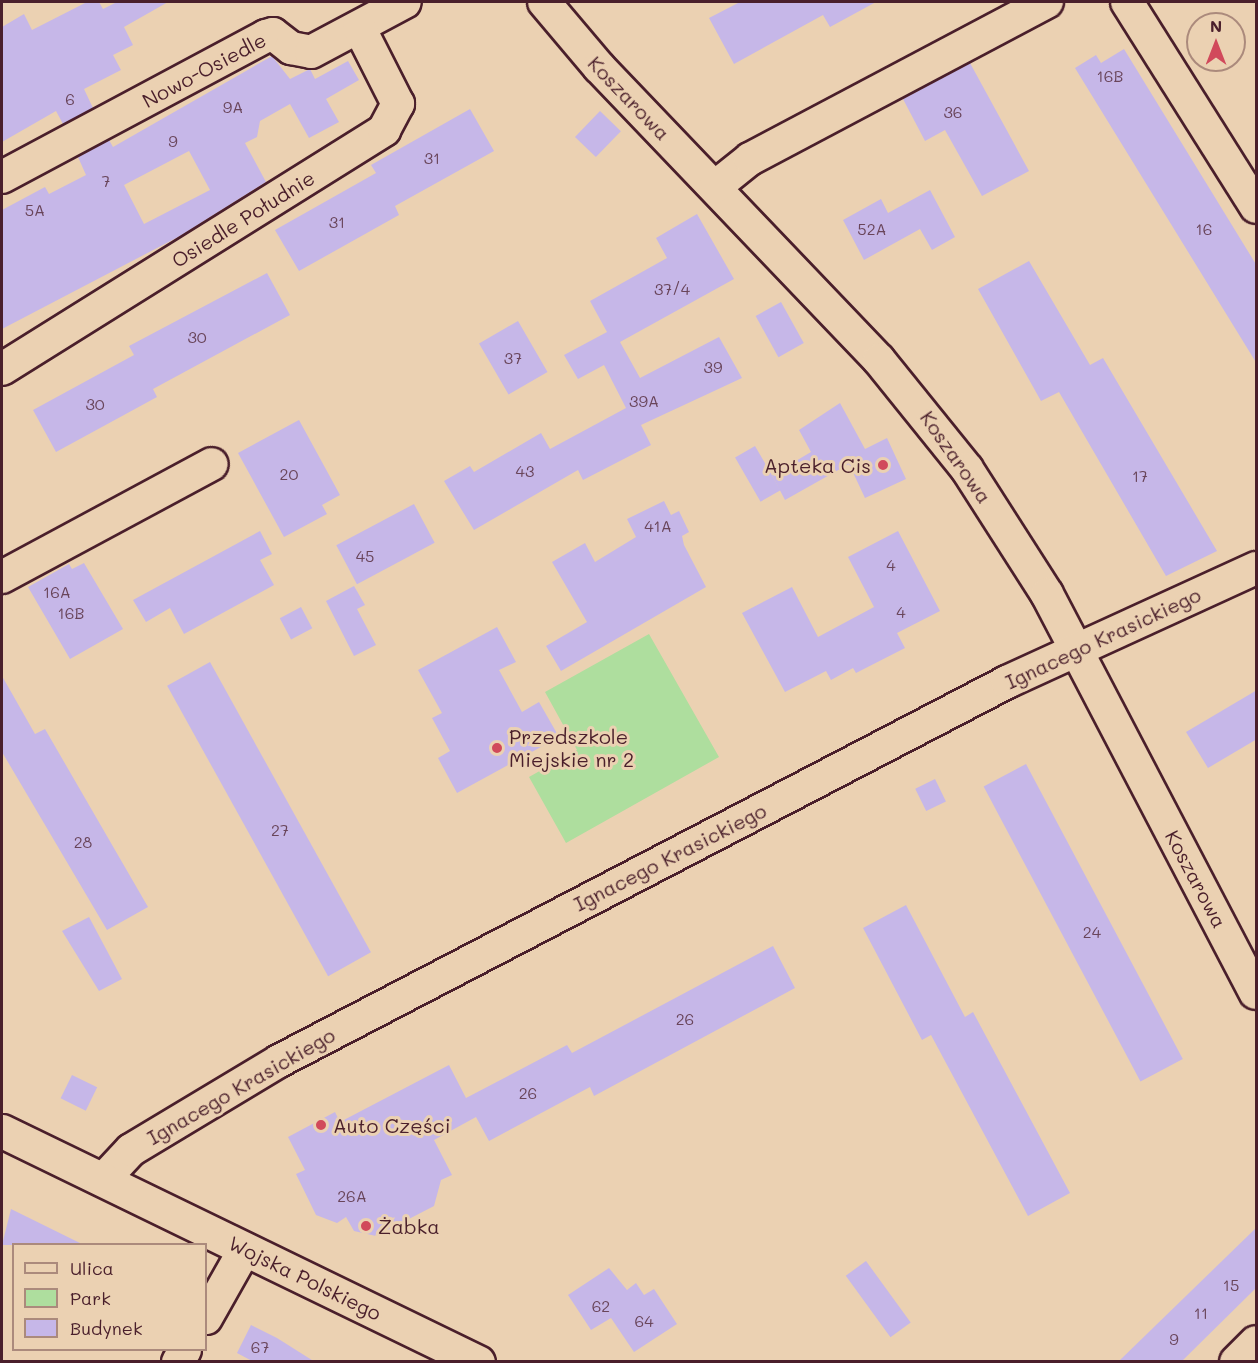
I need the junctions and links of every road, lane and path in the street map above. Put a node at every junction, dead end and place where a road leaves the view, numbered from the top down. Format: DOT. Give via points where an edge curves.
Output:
graph roads {
  1 [pos="405,2"];
  2 [pos="544,2"];
  3 [pos="1047,2"];
  4 [pos="1127,2"];
  5 [pos="359,27"];
  6 [pos="2,177"];
  7 [pos="716,187"];
  8 [pos="1257,207"];
  9 [pos="2,369"];
  10 [pos="212,464"];
  11 [pos="1257,568"];
  12 [pos="2,577"];
  13 [pos="1075,649"];
  14 [pos="1257,993"];
  15 [pos="2,1131"];
  16 [pos="103,1180"];
  17 [pos="245,1249"];
  18 [pos="207,1316"];
  19 [pos="1257,1342"];
  20 [pos="478,1362"];
  21 [pos="1236,1362"];
  1 -- 5 [label="street, Nowo-Osiedle"];
  2 -- 7 [label="street, Koszarowa" via="599,67"];
  3 -- 7 [label="street" via="750,159"];
  4 -- 8 [label="street"];
  5 -- 6 [label="street, Nowo-Osiedle" via="302,53 273,34 266,36"];
  5 -- 9 [label="street, Osiedle Południe" via="398,104 384,130"];
  7 -- 13 [label="street, Koszarowa" via="927,415 1007,531"];
  10 -- 12 [label="street"];
  11 -- 13 [label="street, Ignacego Krasickiego"];
  13 -- 14 [label="street, Koszarowa"];
  13 -- 16 [label="street, Ignacego Krasickiego" via="279,1061 131,1150"];
  15 -- 16 [label="main road, Wojska Polskiego"];
  16 -- 17 [label="main road, Wojska Polskiego"];
  17 -- 18 [label="street"];
  17 -- 20 [label="main road, Wojska Polskiego"];
  19 -- 21 [label="street"];
}
